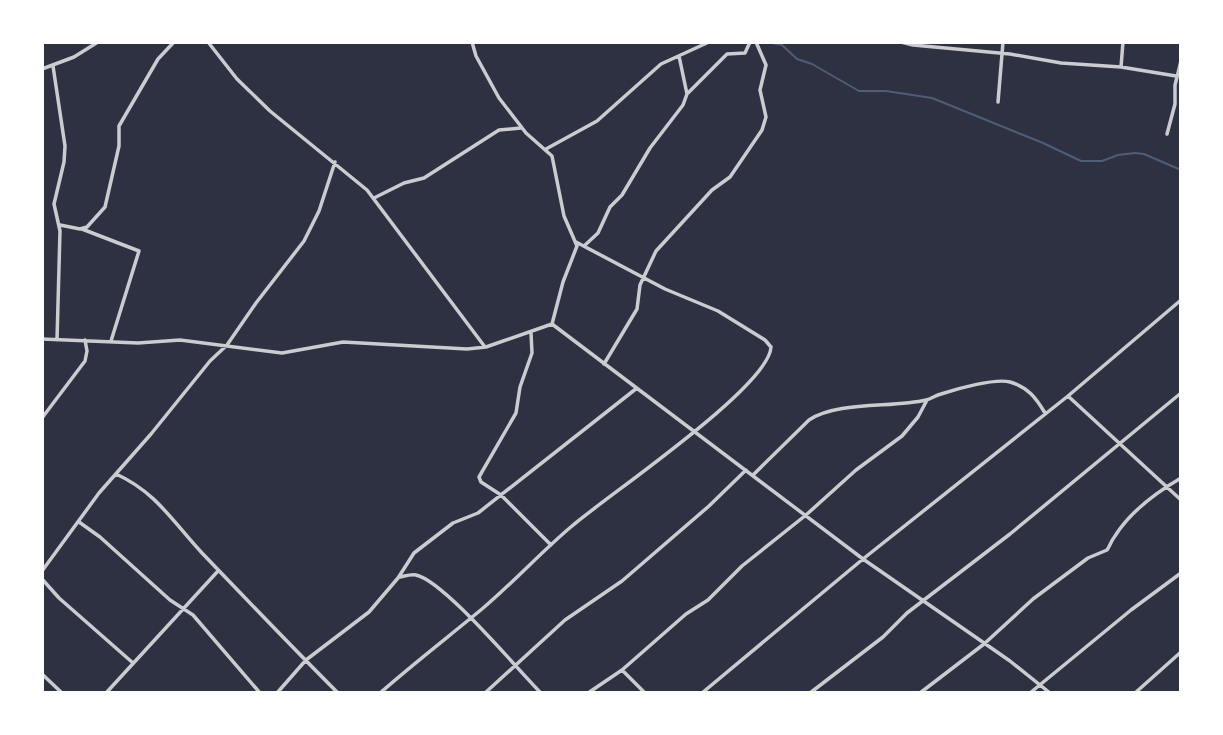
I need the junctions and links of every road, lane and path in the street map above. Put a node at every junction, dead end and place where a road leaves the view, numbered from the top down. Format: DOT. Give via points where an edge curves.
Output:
graph roads {
  1 [pos="98,42"];
  2 [pos="174,42"];
  3 [pos="208,42"];
  4 [pos="472,42"];
  5 [pos="709,42"];
  6 [pos="750,42"];
  7 [pos="756,42"];
  8 [pos="901,42"];
  9 [pos="1003,42"];
  10 [pos="1123,42"];
  11 [pos="1002,53"];
  12 [pos="679,56"];
  13 [pos="1181,61"];
  14 [pos="53,66"];
  15 [pos="1121,67"];
  16 [pos="42,69"];
  17 [pos="1176,76"];
  18 [pos="687,94"];
  19 [pos="998,102"];
  20 [pos="522,128"];
  21 [pos="1167,134"];
  22 [pos="546,149"];
  23 [pos="335,162"];
  24 [pos="374,198"];
  25 [pos="60,225"];
  26 [pos="80,229"];
  27 [pos="576,242"];
  28 [pos="584,246"];
  29 [pos="643,278"];
  30 [pos="1181,300"];
  31 [pos="552,324"];
  32 [pos="531,333"];
  33 [pos="42,340"];
  34 [pos="57,340"];
  35 [pos="85,340"];
  36 [pos="111,342"];
  37 [pos="228,345"];
  38 [pos="486,347"];
  39 [pos="604,364"];
  40 [pos="637,388"];
  41 [pos="1181,393"];
  42 [pos="1068,396"];
  43 [pos="927,400"];
  44 [pos="1045,413"];
  45 [pos="42,418"];
  46 [pos="693,432"];
  47 [pos="1120,444"];
  48 [pos="746,470"];
  49 [pos="116,474"];
  50 [pos="753,475"];
  51 [pos="1181,478"];
  52 [pos="1167,486"];
  53 [pos="501,495"];
  54 [pos="1181,499"];
  55 [pos="806,515"];
  56 [pos="79,522"];
  57 [pos="551,545"];
  58 [pos="863,559"];
  59 [pos="219,570"];
  60 [pos="42,571"];
  61 [pos="1181,573"];
  62 [pos="398,578"];
  63 [pos="42,579"];
  64 [pos="924,602"];
  65 [pos="185,608"];
  66 [pos="470,618"];
  67 [pos="984,644"];
  68 [pos="1181,652"];
  69 [pos="306,660"];
  70 [pos="133,663"];
  71 [pos="516,666"];
  72 [pos="622,670"];
  73 [pos="42,674"];
  74 [pos="1040,685"];
  75 [pos="62,693"];
  76 [pos="106,693"];
  77 [pos="260,693"];
  78 [pos="277,693"];
  79 [pos="338,693"];
  80 [pos="380,693"];
  81 [pos="485,693"];
  82 [pos="541,693"];
  83 [pos="588,693"];
  84 [pos="645,693"];
  85 [pos="702,693"];
  86 [pos="810,693"];
  87 [pos="920,693"];
  88 [pos="1030,693"];
  89 [pos="1050,693"];
  90 [pos="1135,693"];
  1 -- 14 [label="street"];
  2 -- 26 [label="street" via="158,59 119,126 107,204 91,224"];
  3 -- 23 [label="street" via="252,93"];
  4 -- 20 [label="street" via="499,98"];
  5 -- 12 [label="street"];
  6 -- 18 [label="street" via="745,52 719,60"];
  7 -- 29 [label="street" via="766,65 760,90 764,124 733,173 656,251"];
  8 -- 11 [label="street"];
  9 -- 11 [label="street"];
  10 -- 15 [label="street"];
  11 -- 15 [label="street"];
  11 -- 19 [label="street"];
  12 -- 18 [label="street"];
  12 -- 22 [label="street" via="659,65 597,121"];
  13 -- 17 [label="street"];
  14 -- 16 [label="street"];
  14 -- 25 [label="street" via="65,146 54,198"];
  15 -- 17 [label="street"];
  17 -- 21 [label="street"];
  18 -- 28 [label="street" via="610,207 598,233"];
  20 -- 22 [label="street"];
  20 -- 24 [label="street" via="499,130 427,177"];
  22 -- 27 [label="street" via="556,168 565,220"];
  23 -- 24 [label="street"];
  23 -- 37 [label="street" via="304,241"];
  24 -- 38 [label="street"];
  25 -- 26 [label="street"];
  25 -- 34 [label="street"];
  26 -- 36 [label="street" via="139,251"];
  27 -- 28 [label="street"];
  27 -- 31 [label="street"];
  28 -- 29 [label="street"];
  29 -- 39 [label="street" via="637,309"];
  29 -- 46 [label="street" via="718,311 771,347 753,378"];
  30 -- 42 [label="street"];
  31 -- 32 [label="street"];
  31 -- 39 [label="street"];
  32 -- 38 [label="street"];
  32 -- 53 [label="street" via="532,353 516,413 479,475 481,482"];
  33 -- 34 [label="street"];
  34 -- 35 [label="street"];
  35 -- 36 [label="street"];
  35 -- 45 [label="street" via="85,361"];
  36 -- 37 [label="street" via="180,340"];
  37 -- 38 [label="street" via="282,353 343,342"];
  37 -- 49 [label="street"];
  39 -- 40 [label="street"];
  40 -- 46 [label="street"];
  40 -- 53 [label="street"];
  41 -- 47 [label="street"];
  42 -- 44 [label="street"];
  42 -- 47 [label="street"];
  43 -- 44 [label="street" via="1007,381 1033,394"];
  43 -- 50 [label="street" via="817,416"];
  43 -- 55 [label="street" via="905,433"];
  44 -- 58 [label="street"];
  46 -- 48 [label="street"];
  46 -- 57 [label="street"];
  47 -- 52 [label="street"];
  47 -- 64 [label="street"];
  48 -- 50 [label="street"];
  48 -- 71 [label="street" via="622,581 565,620"];
  49 -- 56 [label="street"];
  49 -- 59 [label="street" via="151,495"];
  50 -- 55 [label="street"];
  51 -- 52 [label="street"];
  52 -- 54 [label="street"];
  52 -- 67 [label="street" via="1126,523 1107,550 1088,558 1033,599"];
  53 -- 57 [label="street"];
  53 -- 62 [label="street" via="414,553"];
  55 -- 58 [label="street"];
  55 -- 72 [label="street"];
  56 -- 60 [label="street"];
  56 -- 65 [label="street"];
  57 -- 66 [label="street"];
  58 -- 64 [label="street"];
  58 -- 85 [label="street"];
  59 -- 65 [label="street"];
  59 -- 69 [label="street"];
  61 -- 74 [label="street"];
  62 -- 66 [label="street" via="420,576"];
  62 -- 69 [label="street" via="364,617"];
  63 -- 70 [label="street"];
  64 -- 67 [label="street"];
  64 -- 86 [label="street"];
  65 -- 70 [label="street"];
  65 -- 77 [label="street"];
  66 -- 71 [label="street"];
  66 -- 80 [label="street"];
  67 -- 74 [label="street"];
  67 -- 87 [label="street"];
  68 -- 90 [label="street"];
  69 -- 78 [label="street"];
  69 -- 79 [label="street"];
  70 -- 76 [label="street"];
  71 -- 81 [label="street"];
  71 -- 82 [label="street"];
  72 -- 83 [label="street"];
  72 -- 84 [label="street"];
  73 -- 75 [label="street"];
  74 -- 88 [label="street"];
  74 -- 89 [label="street"];
}
